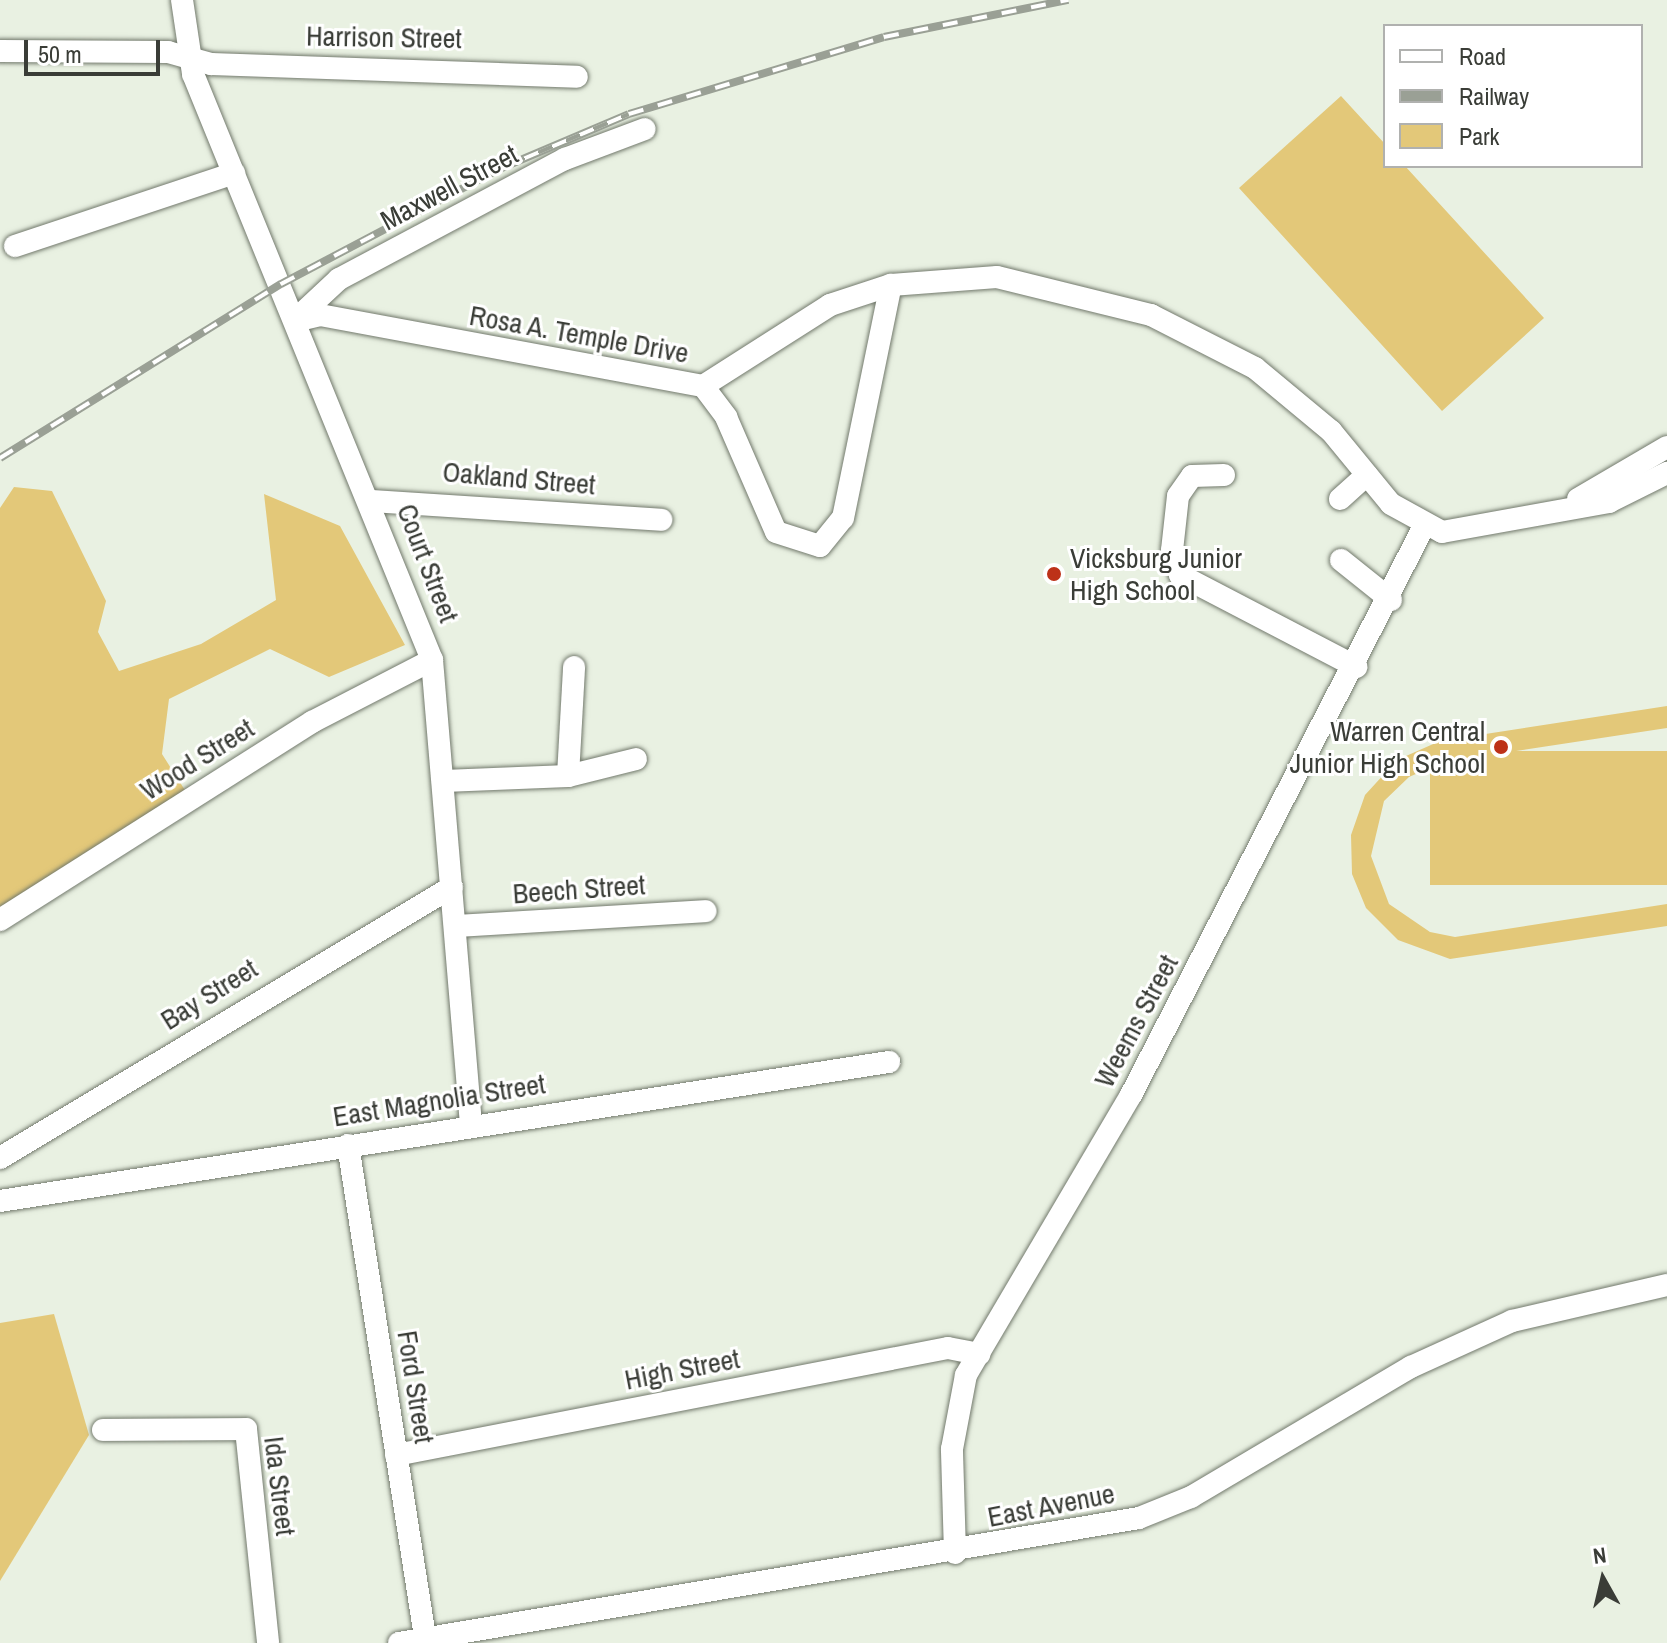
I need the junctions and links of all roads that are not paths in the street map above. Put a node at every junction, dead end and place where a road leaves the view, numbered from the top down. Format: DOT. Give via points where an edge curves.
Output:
graph roads {
  1 [pos="182,0"];
  2 [pos="0,51"];
  3 [pos="188,57"];
  4 [pos="577,77"];
  5 [pos="645,129"];
  6 [pos="234,173"];
  7 [pos="15,246"];
  8 [pos="891,285"];
  9 [pos="295,321"];
  10 [pos="703,386"];
  11 [pos="1667,447"];
  12 [pos="1667,473"];
  13 [pos="1224,475"];
  14 [pos="1367,475"];
  15 [pos="1340,499"];
  16 [pos="371,501"];
  17 [pos="1559,508"];
  18 [pos="661,520"];
  19 [pos="1424,526"];
  20 [pos="1341,560"];
  21 [pos="1391,600"];
  22 [pos="432,660"];
  23 [pos="574,667"];
  24 [pos="1357,667"];
  25 [pos="636,759"];
  26 [pos="568,776"];
  27 [pos="444,781"];
  28 [pos="452,887"];
  29 [pos="706,911"];
  30 [pos="0,920"];
  31 [pos="455,926"];
  32 [pos="889,1062"];
  33 [pos="471,1125"];
  34 [pos="348,1145"];
  35 [pos="0,1158"];
  36 [pos="0,1201"];
  37 [pos="1667,1285"];
  38 [pos="979,1354"];
  39 [pos="103,1430"];
  40 [pos="396,1455"];
  41 [pos="955,1553"];
  42 [pos="425,1639"];
  43 [pos="268,1643"];
  44 [pos="399,1643"];
  1 -- 3 [label="street, Court Street"];
  2 -- 3 [label="street, Harrison Street"];
  3 -- 4 [label="street, Harrison Street"];
  3 -- 6 [label="street, Court Street"];
  5 -- 9 [label="street, Maxwell Street" via="565,159 339,279"];
  6 -- 7 [label="street"];
  6 -- 9 [label="street, Court Street"];
  8 -- 10 [label="street, Rosa A. Temple Drive" via="785,328"];
  8 -- 10 [label="street" via="843,518 820,546 804,547 776,532 726,417"];
  8 -- 14 [label="street, Rosa A. Temple Drive" via="997,277 1151,315 1279,385"];
  9 -- 10 [label="street, Rosa A. Temple Drive" via="320,315"];
  9 -- 16 [label="street, Court Street"];
  11 -- 17 [label="street"];
  12 -- 17 [label="street" via="1609,502"];
  13 -- 24 [label="street" via="1192,476 1178,496 1171,537 1180,575"];
  14 -- 15 [label="street"];
  14 -- 19 [label="street, Rosa A. Temple Drive"];
  16 -- 18 [label="street, Oakland Street"];
  16 -- 22 [label="street, Court Street"];
  17 -- 19 [label="street" via="1458,533"];
  19 -- 21 [label="street, Weems Street"];
  20 -- 21 [label="street"];
  21 -- 24 [label="street, Weems Street"];
  22 -- 27 [label="street, Court Street"];
  22 -- 30 [label="street, Wood Street" via="312,722"];
  23 -- 26 [label="street"];
  24 -- 38 [label="street, Weems Street" via="1131,1095"];
  25 -- 26 [label="street"];
  26 -- 27 [label="street"];
  27 -- 28 [label="street, Court Street"];
  28 -- 31 [label="street, Court Street"];
  28 -- 35 [label="street, Bay Street" via="429,895"];
  29 -- 31 [label="street, Beech Street"];
  31 -- 33 [label="street, Court Street"];
  32 -- 33 [label="street, East Magnolia Street"];
  33 -- 34 [label="street, East Magnolia Street"];
  34 -- 36 [label="street, East Magnolia Street"];
  34 -- 40 [label="street, Ford Street"];
  37 -- 41 [label="street, East Avenue" via="1512,1321 1411,1367 1171,1506 1108,1527"];
  38 -- 40 [label="street, High Street" via="948,1348"];
  38 -- 41 [label="street, Weems Street" via="957,1405"];
  39 -- 43 [label="street, Ida Street" via="246,1429"];
  40 -- 42 [label="street, Ford Street"];
  41 -- 42 [label="street, East Avenue"];
  42 -- 44 [label="street, East Avenue"];
}
